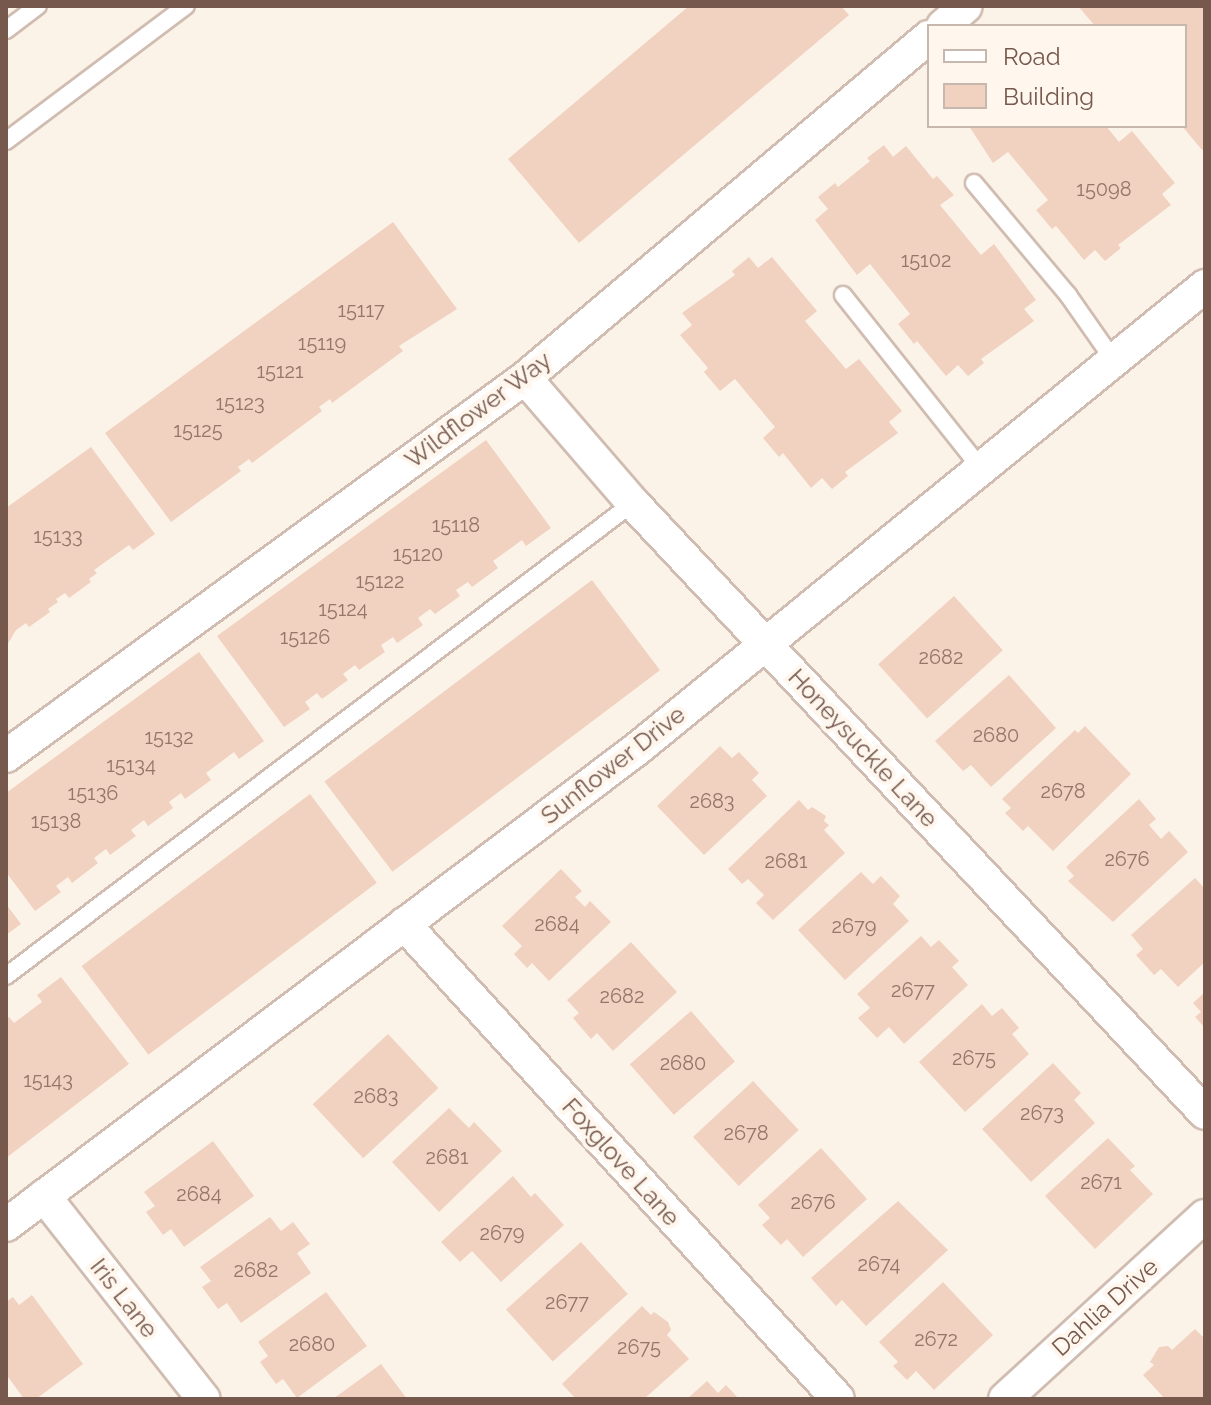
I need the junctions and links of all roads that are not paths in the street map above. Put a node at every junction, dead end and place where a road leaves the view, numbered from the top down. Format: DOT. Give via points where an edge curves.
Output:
graph roads {
  1 [pos="38,6"];
  2 [pos="186,6"];
  3 [pos="966,6"];
  4 [pos="945,24"];
  5 [pos="6,30"];
  6 [pos="927,39"];
  7 [pos="6,141"];
  8 [pos="974,183"];
  9 [pos="1205,286"];
  10 [pos="843,295"];
  11 [pos="1115,362"];
  12 [pos="525,378"];
  13 [pos="982,470"];
  14 [pos="633,503"];
  15 [pos="766,644"];
  16 [pos="6,756"];
  17 [pos="404,924"];
  18 [pos="6,976"];
  19 [pos="1205,1113"];
  20 [pos="44,1196"];
  21 [pos="1205,1216"];
  22 [pos="6,1225"];
  23 [pos="204,1399"];
  24 [pos="838,1399"];
  25 [pos="1005,1399"];
  1 -- 5 [label="lane"];
  2 -- 7 [label="lane"];
  3 -- 4 [label="street"];
  6 -- 12 [label="street, Wildflower Way"];
  8 -- 11 [label="lane" via="1068,295"];
  9 -- 11 [label="street, Sunflower Drive"];
  10 -- 13 [label="lane"];
  11 -- 13 [label="street, Sunflower Drive"];
  12 -- 14 [label="street, Honeysuckle Lane"];
  12 -- 16 [label="street, Wildflower Way"];
  13 -- 15 [label="street, Sunflower Drive"];
  14 -- 15 [label="street, Honeysuckle Lane"];
  14 -- 18 [label="lane"];
  15 -- 17 [label="street, Sunflower Drive" via="637,749"];
  15 -- 19 [label="street, Honeysuckle Lane"];
  17 -- 20 [label="street, Sunflower Drive"];
  17 -- 24 [label="street, Foxglove Lane"];
  20 -- 22 [label="street, Sunflower Drive"];
  20 -- 23 [label="street, Iris Lane"];
  21 -- 25 [label="street, Dahlia Drive"];
}
